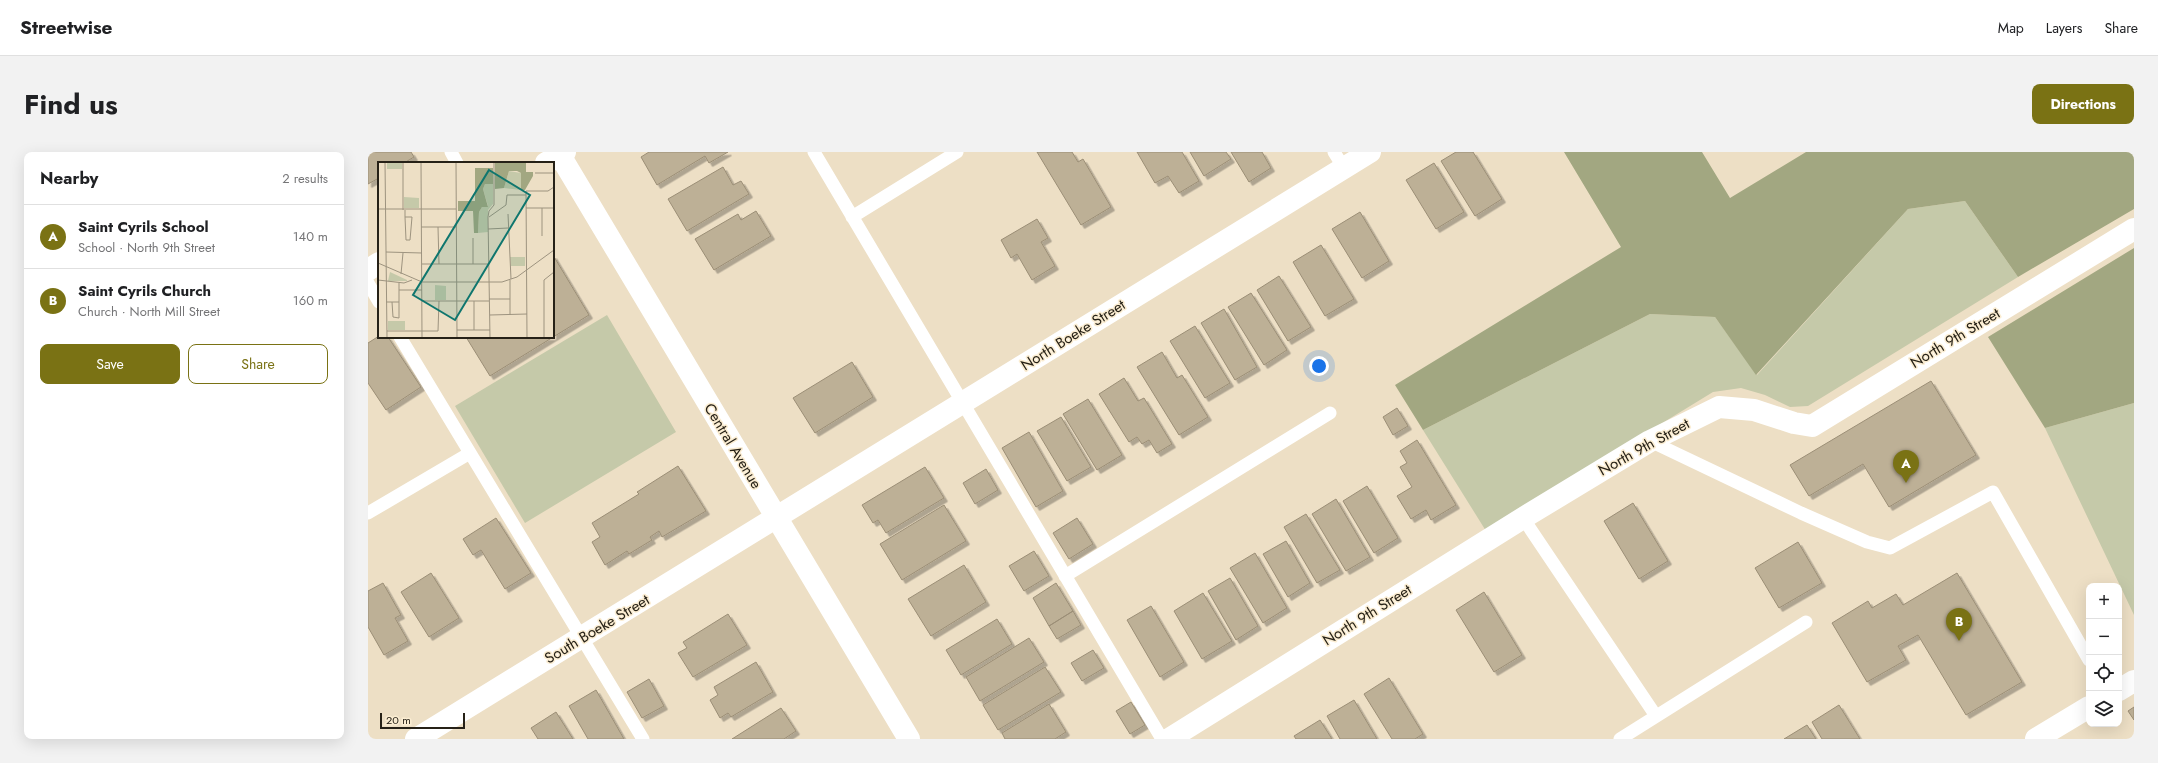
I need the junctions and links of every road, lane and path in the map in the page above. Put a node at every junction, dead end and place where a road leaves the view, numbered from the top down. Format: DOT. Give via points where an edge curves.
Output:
graph roads {
  1 [pos="451,152"];
  2 [pos="814,152"];
  3 [pos="957,152"];
  4 [pos="1370,152"];
  5 [pos="557,156"];
  6 [pos="1339,160"];
  7 [pos="456,162"];
  8 [pos="852,217"];
  9 [pos="2134,229"];
  10 [pos="378,264"];
  11 [pos="368,270"];
  12 [pos="368,283"];
  13 [pos="378,300"];
  14 [pos="401,338"];
  15 [pos="963,402"];
  16 [pos="1330,413"];
  17 [pos="1650,441"];
  18 [pos="470,453"];
  19 [pos="368,513"];
  20 [pos="777,518"];
  21 [pos="1523,518"];
  22 [pos="1065,576"];
  23 [pos="1806,622"];
  24 [pos="582,637"];
  25 [pos="2086,655"];
  26 [pos="2134,681"];
  27 [pos="2122,688"];
  28 [pos="2086,709"];
  29 [pos="1656,716"];
  30 [pos="416,739"];
  31 [pos="643,739"];
  32 [pos="909,739"];
  33 [pos="1162,739"];
  34 [pos="1169,739"];
  35 [pos="1620,739"];
  36 [pos="2036,739"];
  1 -- 7 [label="lane"];
  2 -- 8 [label="lane"];
  3 -- 8 [label="lane"];
  4 -- 6 [label="street, North Boeke Street"];
  5 -- 20 [label="street, Central Avenue"];
  6 -- 15 [label="street, North Boeke Street"];
  8 -- 15 [label="lane"];
  9 -- 17 [label="street, North 9th Street" via="1812,426 1754,410 1719,407"];
  10 -- 11 [label="street"];
  12 -- 13 [label="lane"];
  14 -- 18 [label="lane"];
  15 -- 20 [label="street, North Boeke Street"];
  15 -- 22 [label="lane"];
  16 -- 22 [label="lane"];
  17 -- 21 [label="street, North 9th Street"];
  17 -- 25 [label="lane" via="1801,513 1868,542 1890,548 1993,492"];
  18 -- 19 [label="lane"];
  18 -- 24 [label="lane"];
  20 -- 24 [label="street, South Boeke Street"];
  20 -- 32 [label="street, Central Avenue"];
  21 -- 29 [label="lane"];
  21 -- 34 [label="street, North 9th Street"];
  22 -- 33 [label="lane"];
  23 -- 29 [label="lane"];
  24 -- 30 [label="street, South Boeke Street"];
  24 -- 31 [label="lane"];
  26 -- 27 [label="street"];
  28 -- 36 [label="street"];
  29 -- 35 [label="lane"];
}
